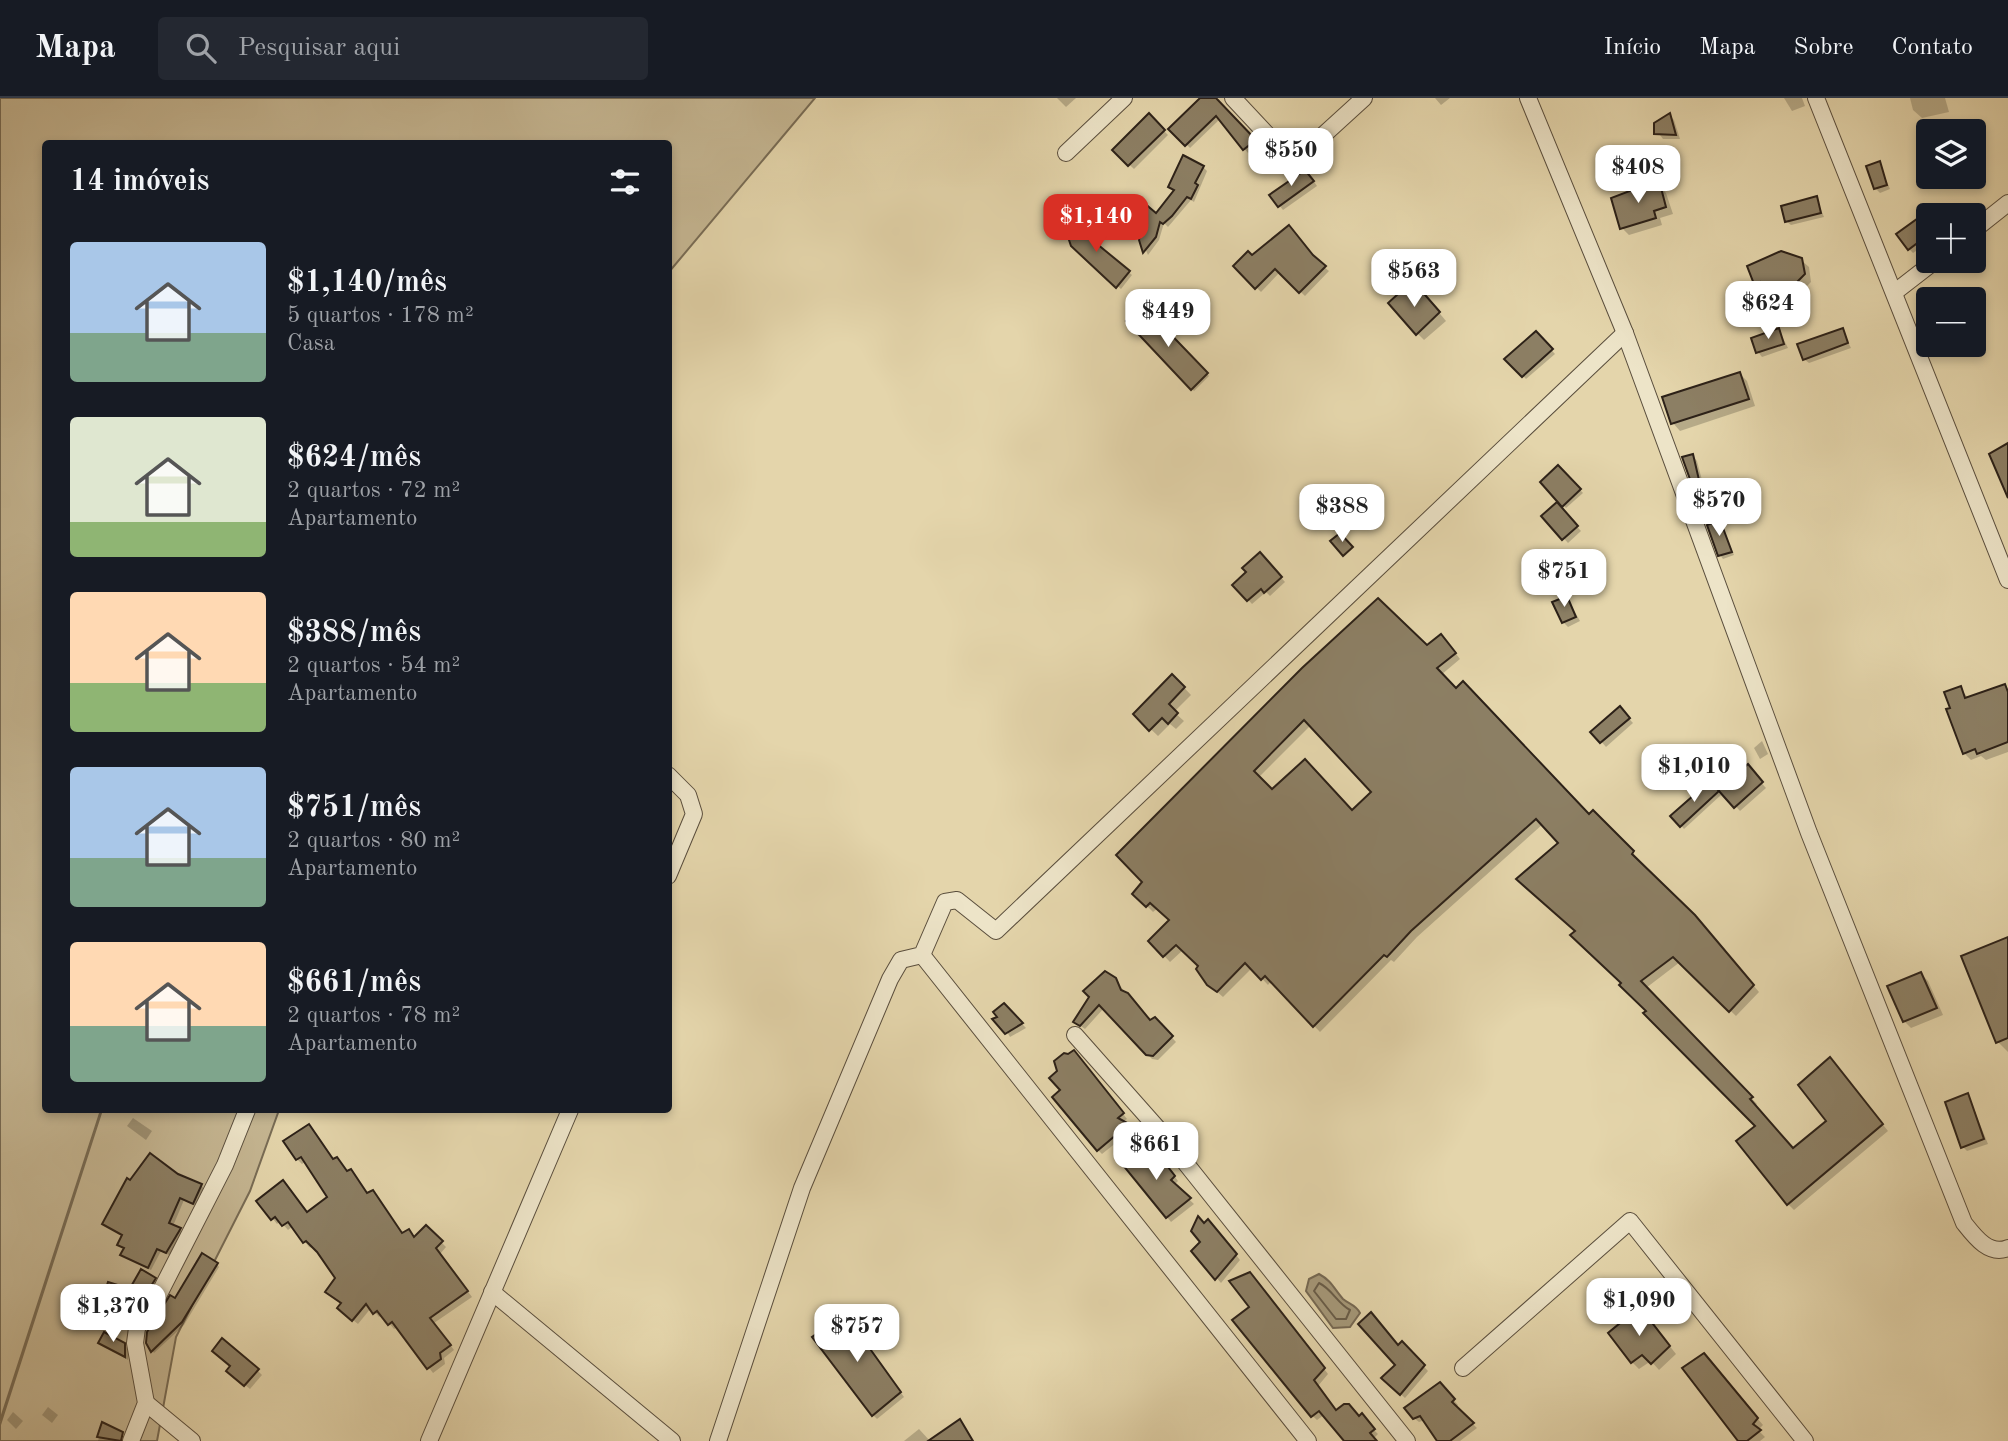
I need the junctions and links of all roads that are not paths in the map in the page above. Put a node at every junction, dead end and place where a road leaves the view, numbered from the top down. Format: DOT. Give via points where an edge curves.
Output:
graph roads {
  1 [pos="1124,98"];
  2 [pos="1233,98"];
  3 [pos="1364,98"];
  4 [pos="1528,98"];
  5 [pos="1816,98"];
  6 [pos="1066,153"];
  7 [pos="2008,203"];
  8 [pos="1986,220"];
  9 [pos="1920,273"];
  10 [pos="1895,292"];
  11 [pos="1625,333"];
  12 [pos="2008,580"];
  13 [pos="672,779"];
  14 [pos="672,866"];
  15 [pos="922,955"];
  16 [pos="1075,1035"];
  17 [pos="246,1113"];
  18 [pos="569,1113"];
  19 [pos="2006,1253"];
  20 [pos="492,1292"];
  21 [pos="1463,1368"];
  22 [pos="146,1403"];
  23 [pos="131,1441"];
  24 [pos="192,1441"];
  25 [pos="429,1441"];
  26 [pos="673,1441"];
  27 [pos="718,1441"];
  28 [pos="1308,1441"];
  29 [pos="1407,1441"];
  30 [pos="1805,1441"];
  1 -- 6 [label="street"];
  2 -- 3 [label="street" via="1276,144 1295,154 1307,150"];
  4 -- 11 [label="street"];
  5 -- 10 [label="street"];
  7 -- 8 [label="street"];
  9 -- 10 [label="street"];
  10 -- 12 [label="street"];
  11 -- 15 [label="street" via="996,931 957,900 945,902"];
  11 -- 19 [label="street" via="1809,833 1964,1223 1988,1248"];
  13 -- 14 [label="street" via="688,795 694,814"];
  15 -- 27 [label="street" via="901,960 884,991 802,1188"];
  15 -- 28 [label="street"];
  16 -- 29 [label="street" via="1160,1131"];
  17 -- 22 [label="street" via="225,1165 137,1328 135,1343"];
  18 -- 20 [label="street"];
  20 -- 25 [label="street"];
  20 -- 26 [label="street"];
  21 -- 30 [label="street" via="1630,1221"];
  22 -- 23 [label="street"];
  22 -- 24 [label="street"];
}
